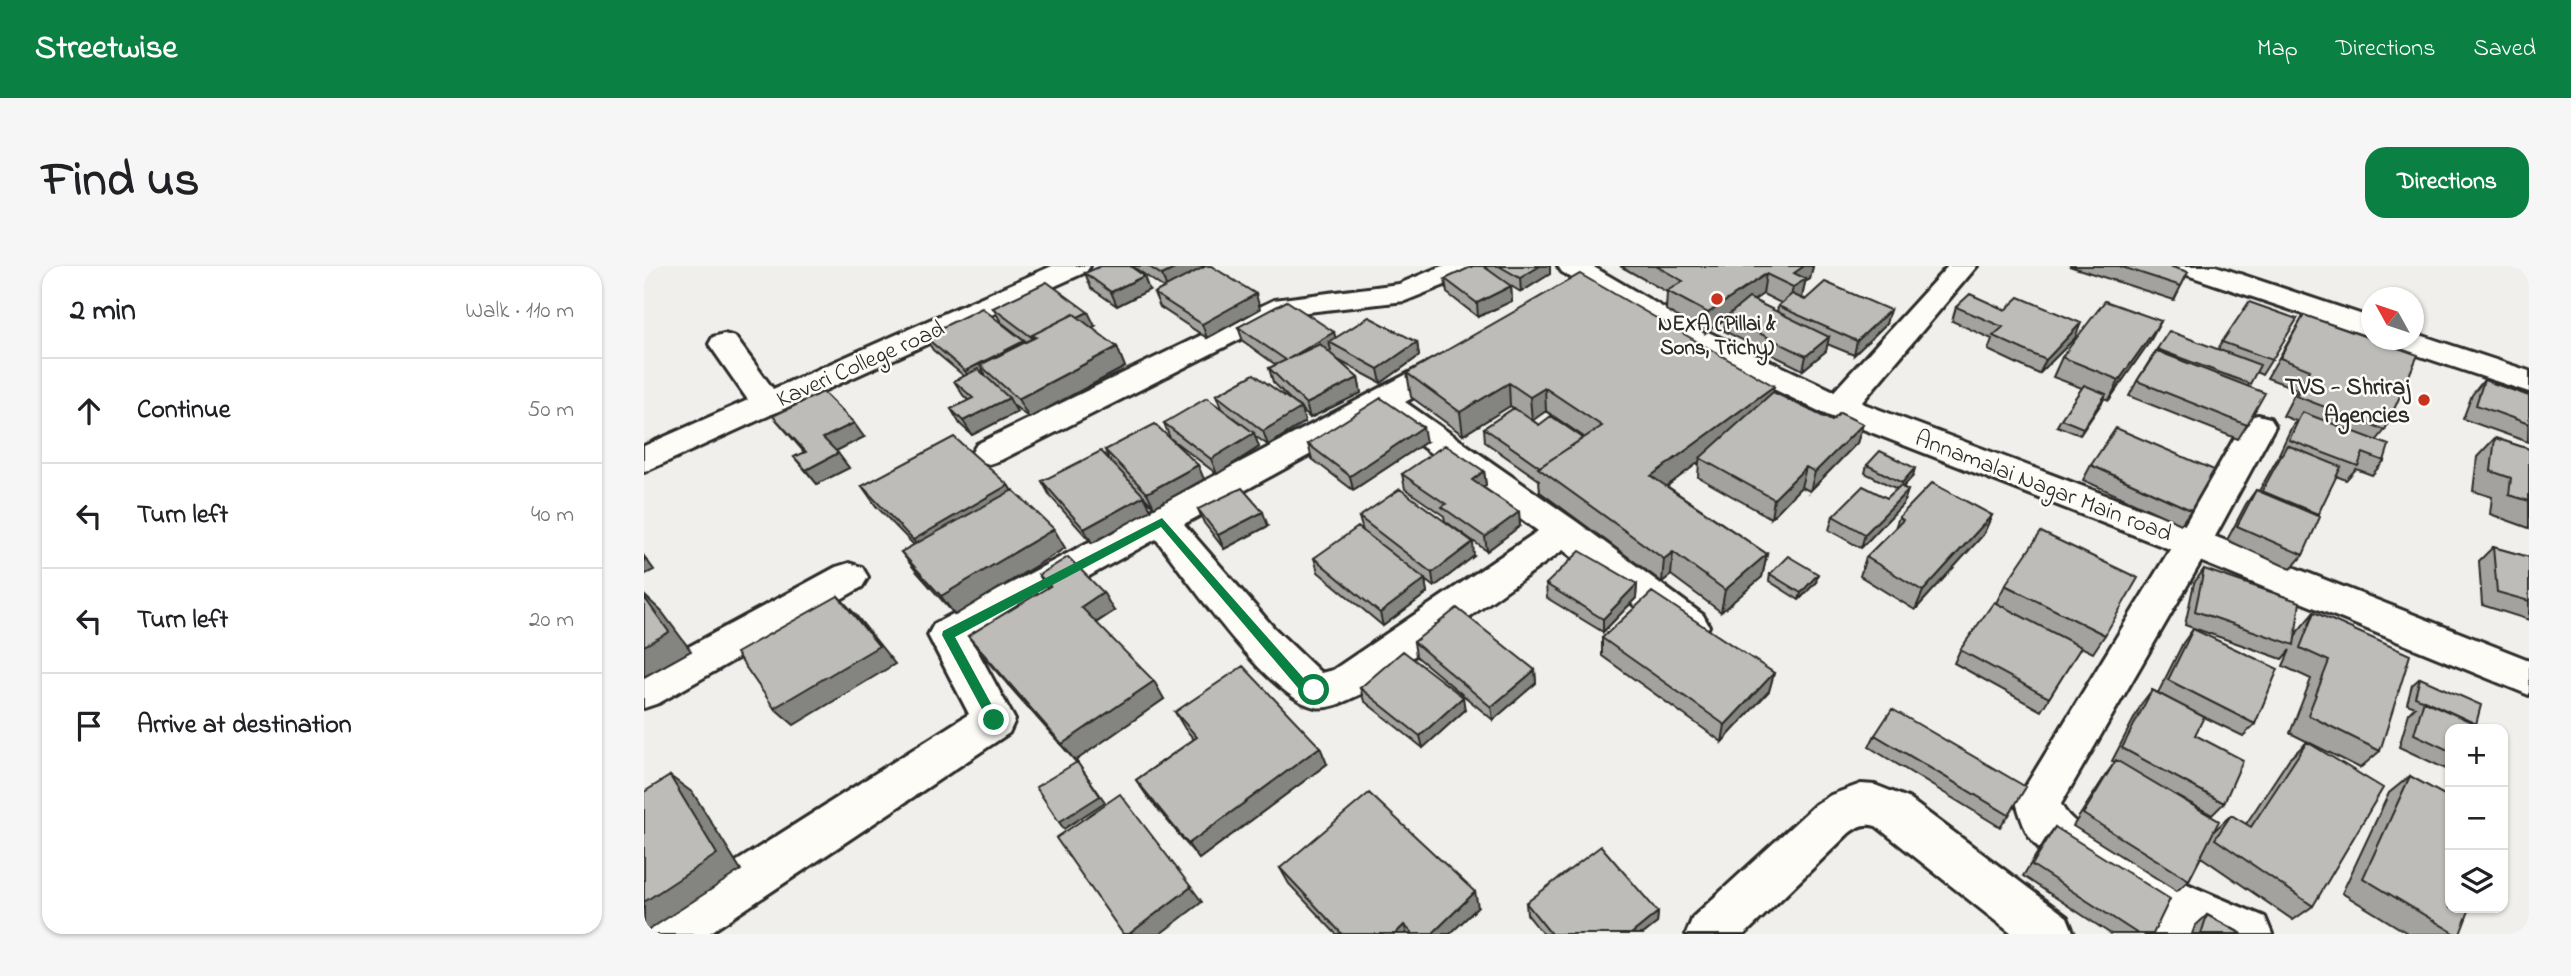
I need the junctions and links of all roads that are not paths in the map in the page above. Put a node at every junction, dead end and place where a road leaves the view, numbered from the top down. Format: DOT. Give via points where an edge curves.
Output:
graph roads {
  1 [pos="1076,266"];
  2 [pos="1467,266"];
  3 [pos="1963,266"];
  4 [pos="2188,266"];
  5 [pos="2251,266"];
  6 [pos="1585,274"];
  7 [pos="1563,302"];
  8 [pos="2361,303"];
  9 [pos="2424,324"];
  10 [pos="2361,325"];
  11 [pos="724,344"];
  12 [pos="2424,347"];
  13 [pos="1479,349"];
  14 [pos="2529,358"];
  15 [pos="2529,382"];
  16 [pos="1382,402"];
  17 [pos="768,405"];
  18 [pos="1839,407"];
  19 [pos="2258,425"];
  20 [pos="989,452"];
  21 [pos="644,460"];
  22 [pos="1162,522"];
  23 [pos="1564,531"];
  24 [pos="2193,543"];
  25 [pos="849,577"];
  26 [pos="1701,635"];
  27 [pos="2529,678"];
  28 [pos="644,691"];
  29 [pos="2178,920"];
  30 [pos="666,934"];
  31 [pos="1710,934"];
  32 [pos="2050,934"];
  33 [pos="2248,934"];
  1 -- 17 [label="street, Kaveri College road"];
  2 -- 20 [label="street" via="1405,292 1273,310"];
  3 -- 18 [label="street"];
  4 -- 10 [label="street"];
  5 -- 8 [label="street"];
  6 -- 7 [label="street"];
  6 -- 18 [label="street, Annamalai Nagar Main road" via="1682,332"];
  9 -- 14 [label="street"];
  11 -- 17 [label="street"];
  12 -- 15 [label="street"];
  13 -- 16 [label="street"];
  16 -- 22 [label="street"];
  16 -- 23 [label="street"];
  17 -- 21 [label="street, Kaveri College road"];
  18 -- 24 [label="street, Annamalai Nagar Main road"];
  19 -- 24 [label="street"];
  22 -- 23 [label="street" via="1302,684 1327,691 1347,682"];
  22 -- 30 [label="street" via="948,635 994,720"];
  23 -- 26 [label="street"];
  24 -- 27 [label="street, Annamalai Nagar Main road"];
  24 -- 29 [label="street" via="2038,802 2046,824 2073,848"];
  25 -- 28 [label="street"];
  29 -- 33 [label="street"];
  31 -- 32 [label="street" via="1832,819 1862,803 1892,812"];
}
